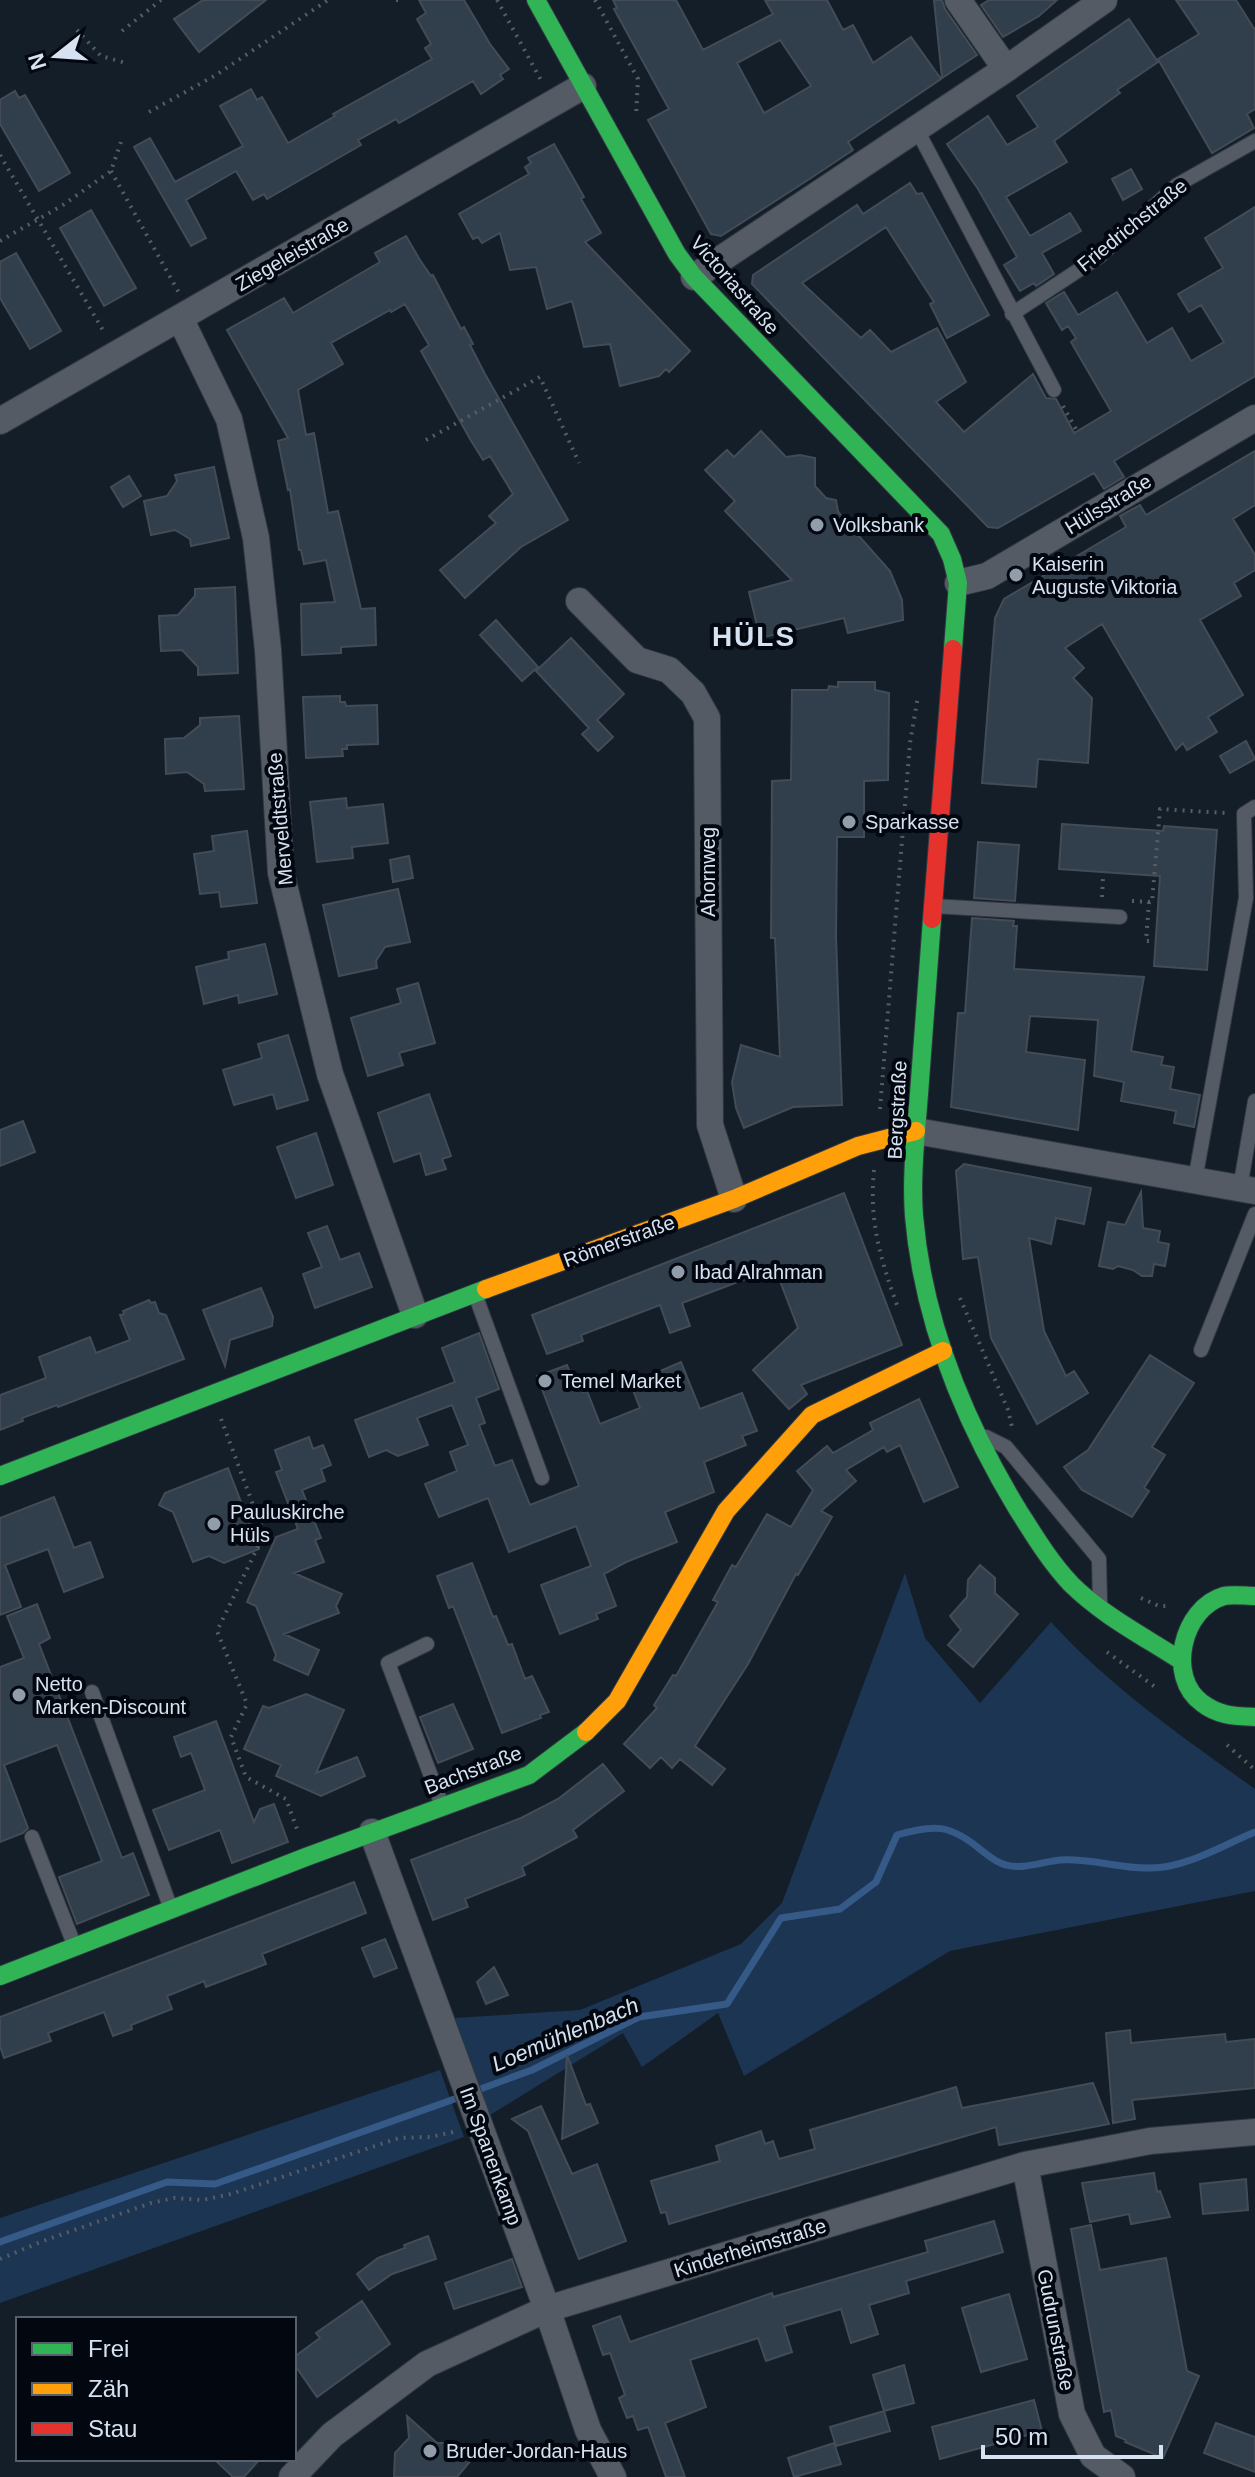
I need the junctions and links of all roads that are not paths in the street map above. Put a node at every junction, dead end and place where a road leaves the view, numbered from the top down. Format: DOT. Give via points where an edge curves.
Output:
graph roads {
  1 [pos="536,0"];
  2 [pos="958,0"];
  3 [pos="1097,2"];
  4 [pos="1006,69"];
  5 [pos="583,86"];
  6 [pos="916,128"];
  7 [pos="1255,141"];
  8 [pos="694,277"];
  9 [pos="1012,314"];
  10 [pos="185,315"];
  11 [pos="1054,390"];
  12 [pos="1255,418"];
  13 [pos="0,421"];
  14 [pos="955,571"];
  15 [pos="579,601"];
  16 [pos="1249,810"];
  17 [pos="1251,898"];
  18 [pos="932,906"];
  19 [pos="1120,917"];
  20 [pos="1255,1101"];
  21 [pos="916,1131"];
  22 [pos="1195,1180"];
  23 [pos="1248,1189"];
  24 [pos="734,1199"];
  25 [pos="1255,1214"];
  26 [pos="475,1293"];
  27 [pos="415,1315"];
  28 [pos="1201,1350"];
  29 [pos="943,1351"];
  30 [pos="976,1432"];
  31 [pos="0,1476"];
  32 [pos="542,1478"];
  33 [pos="1255,1596"];
  34 [pos="1102,1609"];
  35 [pos="1141,1616"];
  36 [pos="427,1644"];
  37 [pos="1180,1660"];
  38 [pos="92,1692"];
  39 [pos="1248,1718"];
  40 [pos="1255,1734"];
  41 [pos="442,1806"];
  42 [pos="372,1832"];
  43 [pos="32,1837"];
  44 [pos="171,1910"];
  45 [pos="75,1947"];
  46 [pos="0,1976"];
  47 [pos="1255,2132"];
  48 [pos="1025,2165"];
  49 [pos="547,2309"];
  50 [pos="292,2477"];
  51 [pos="613,2477"];
  52 [pos="1122,2477"];
  1 -- 5 [label="main road, Victoriastraße"];
  2 -- 4 [label="street"];
  3 -- 4 [label="street"];
  4 -- 6 [label="street"];
  5 -- 8 [label="main road, Victoriastraße"];
  5 -- 10 [label="street, Ziegeleistraße"];
  6 -- 8 [label="street"];
  6 -- 9 [label="lane"];
  7 -- 9 [label="lane, Friedrichstraße" via="1177,185 1100,256"];
  8 -- 14 [label="main road, Victoriastraße" via="941,534"];
  9 -- 11 [label="lane"];
  10 -- 13 [label="street, Ziegeleistraße"];
  10 -- 27 [label="street, Merveldtstraße" via="229,419 256,538 281,873 330,1074"];
  12 -- 14 [label="street, Hülsstraße" via="987,576"];
  14 -- 18 [label="main road, Bergstraße"];
  15 -- 24 [label="street, Ahornweg" via="637,660 669,670 693,693 707,718 710,1125"];
  16 -- 17 [label="lane"];
  17 -- 22 [label="lane"];
  18 -- 19 [label="lane"];
  18 -- 21 [label="main road, Bergstraße"];
  20 -- 23 [label="lane"];
  21 -- 22 [label="street, Römerstraße"];
  21 -- 24 [label="main road, Römerstraße" via="858,1146"];
  21 -- 29 [label="main road, Bergstraße" via="914,1215 926,1294"];
  22 -- 23 [label="street, Römerstraße"];
  24 -- 26 [label="main road, Römerstraße"];
  25 -- 28 [label="lane"];
  26 -- 27 [label="main road, Römerstraße"];
  26 -- 32 [label="lane"];
  27 -- 31 [label="main road, Römerstraße"];
  29 -- 30 [label="main road, Bergstraße"];
  29 -- 41 [label="main road, Bachstraße" via="812,1415 726,1511 617,1701 578,1740 529,1775"];
  30 -- 34 [label="main road, Bergstraße" via="1004,1489 1052,1562"];
  30 -- 34 [label="lane" via="1006,1447 1099,1559"];
  33 -- 37 [label="main road" via="1227,1595 1177,1616"];
  34 -- 35 [label="main road"];
  34 -- 37 [label="main road, Bergstraße"];
  36 -- 41 [label="lane" via="388,1663"];
  37 -- 39 [label="main road" via="1189,1686 1207,1707 1223,1716"];
  38 -- 44 [label="lane"];
  39 -- 40 [label="main road"];
  41 -- 42 [label="main road, Bachstraße"];
  42 -- 44 [label="main road, Bachstraße"];
  42 -- 49 [label="street, Im Spanenkamp"];
  43 -- 45 [label="lane"];
  44 -- 45 [label="main road, Bachstraße"];
  45 -- 46 [label="main road, Bachstraße"];
  47 -- 48 [label="street, Kinderheimstraße" via="1150,2141"];
  48 -- 49 [label="street, Kinderheimstraße"];
  48 -- 52 [label="street, Gudrunstraße" via="1072,2414 1093,2456"];
  49 -- 50 [label="street, Kinderheimstraße" via="427,2364 332,2435"];
  49 -- 51 [label="street, Im Spanenkamp" via="588,2430"];
}
